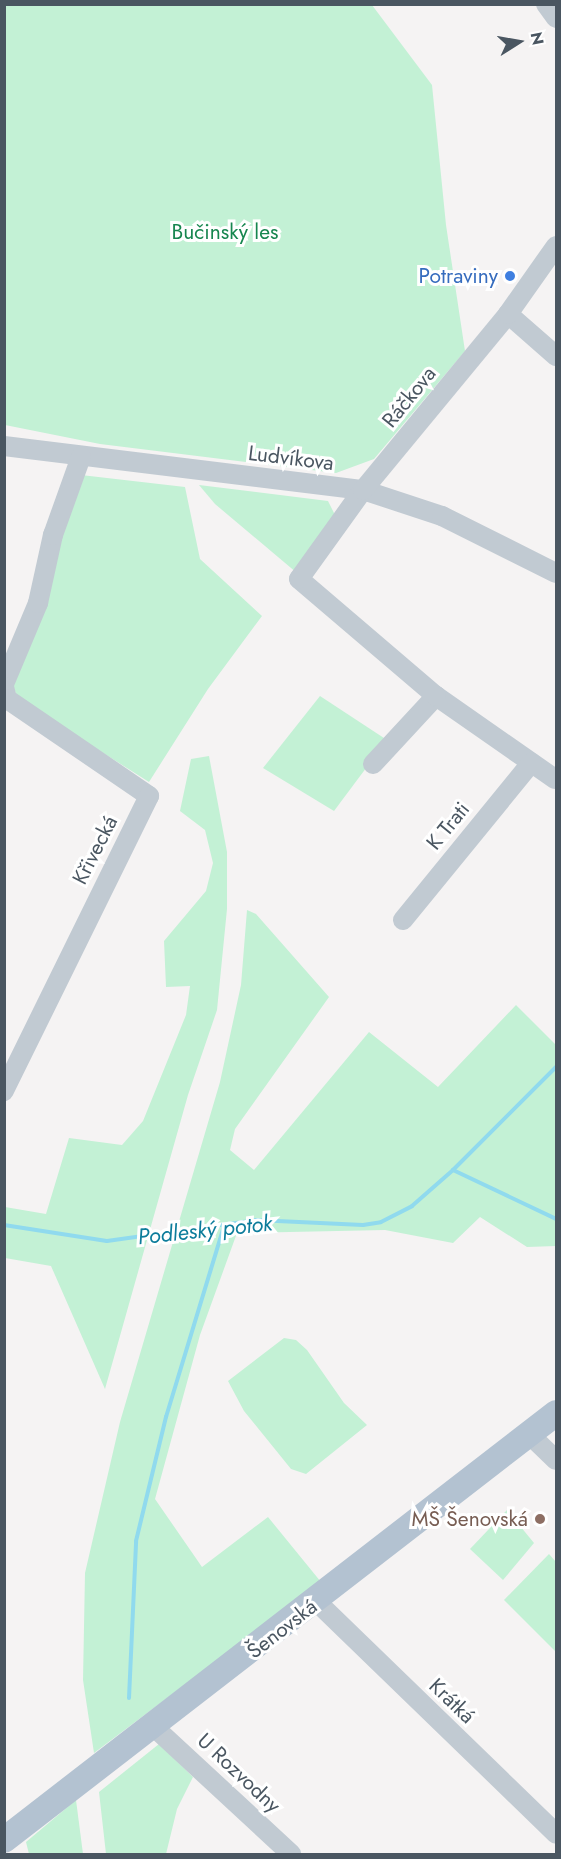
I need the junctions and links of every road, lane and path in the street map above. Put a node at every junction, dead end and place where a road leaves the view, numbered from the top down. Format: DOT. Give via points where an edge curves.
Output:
graph roads {
  1 [pos="546,4"];
  2 [pos="556,18"];
  3 [pos="556,246"];
  4 [pos="508,314"];
  5 [pos="556,356"];
  6 [pos="4,446"];
  7 [pos="81,457"];
  8 [pos="363,490"];
  9 [pos="556,573"];
  10 [pos="4,685"];
  11 [pos="436,696"];
  12 [pos="531,763"];
  13 [pos="373,764"];
  14 [pos="555,780"];
  15 [pos="403,920"];
  16 [pos="4,1091"];
  17 [pos="556,1413"];
  18 [pos="530,1435"];
  19 [pos="556,1460"];
  20 [pos="317,1602"];
  21 [pos="154,1727"];
  22 [pos="556,1834"];
  23 [pos="4,1840"];
  24 [pos="291,1854"];
  1 -- 2 [label="street"];
  3 -- 4 [label="street, Ráčkova"];
  4 -- 5 [label="street"];
  4 -- 8 [label="street, Ráčkova"];
  6 -- 7 [label="street, Ludvíkova"];
  7 -- 8 [label="street, Ludvíkova"];
  7 -- 10 [label="street, Křivecká" via="53,535 38,603"];
  8 -- 9 [label="street, Ludvíkova" via="442,516"];
  8 -- 11 [label="street, Ráčkova" via="299,579"];
  10 -- 16 [label="street, Křivecká" via="7,699 149,796"];
  11 -- 12 [label="street"];
  11 -- 13 [label="street"];
  12 -- 14 [label="street"];
  12 -- 15 [label="street, K Trati"];
  17 -- 18 [label="main road, Šenovská"];
  18 -- 19 [label="street"];
  18 -- 20 [label="main road, Šenovská"];
  20 -- 21 [label="main road, Šenovská"];
  20 -- 22 [label="street, Krátká"];
  21 -- 23 [label="main road, Šenovská"];
  21 -- 24 [label="street, U Rozvodny"];
}
